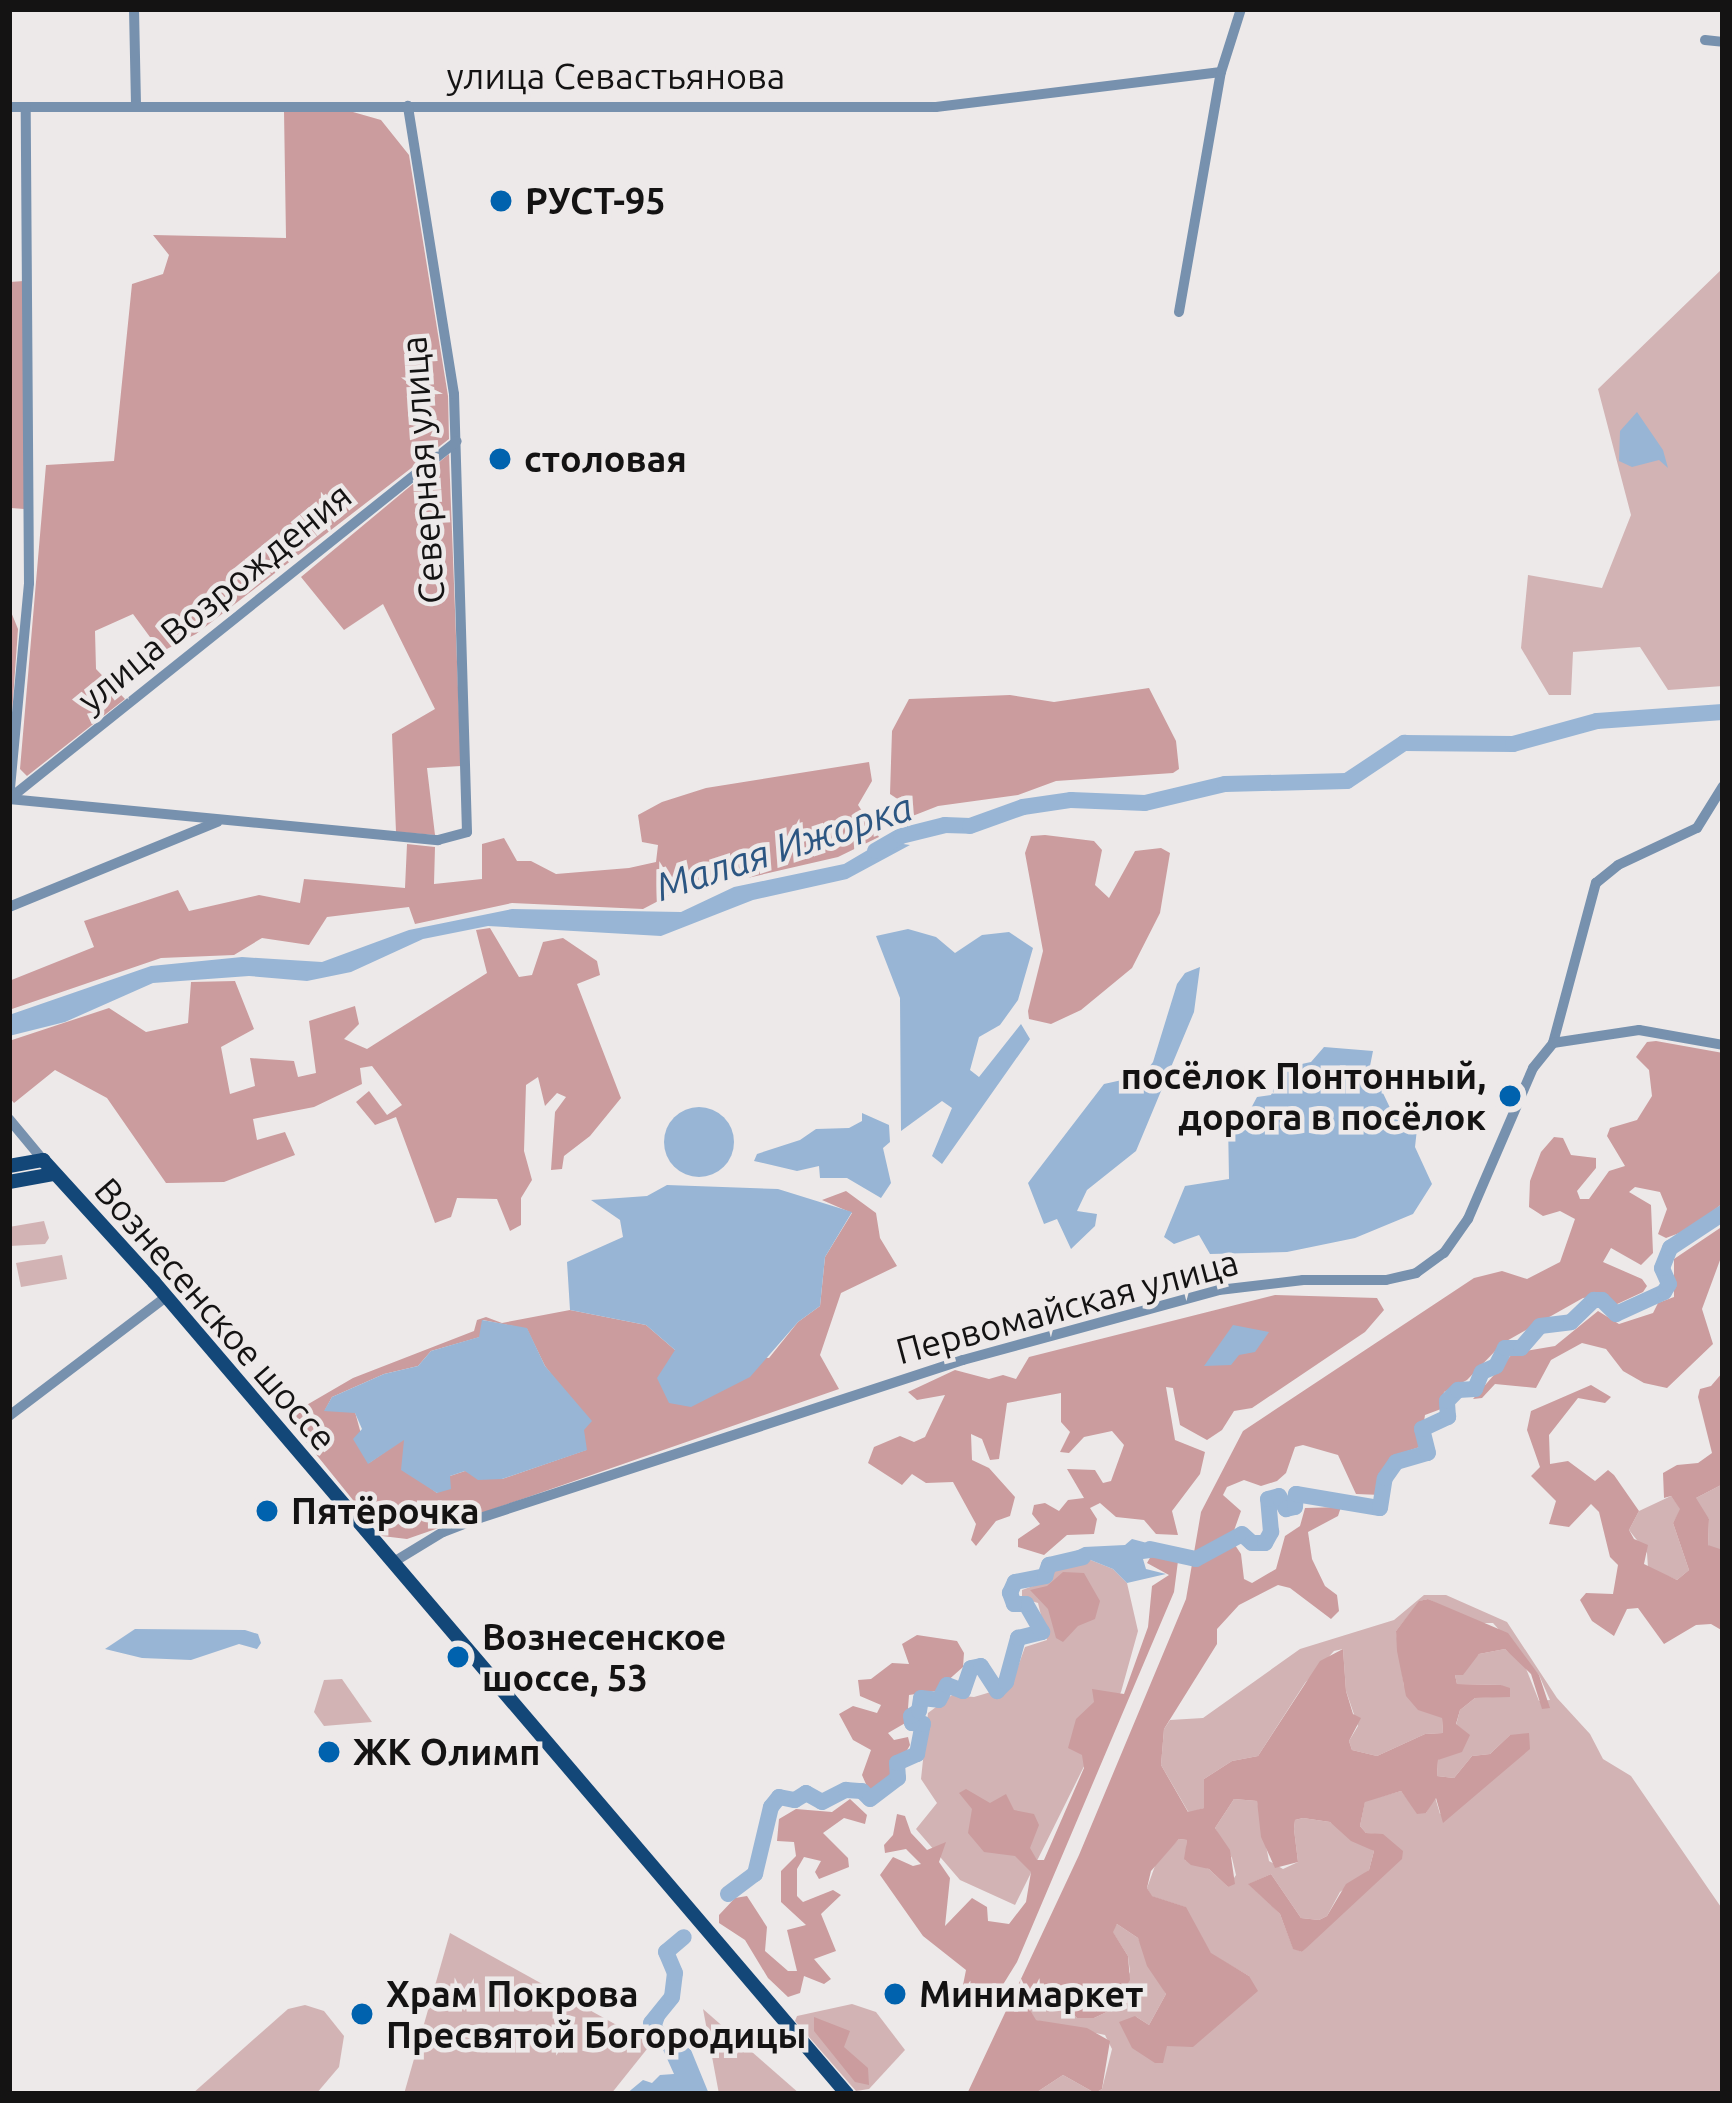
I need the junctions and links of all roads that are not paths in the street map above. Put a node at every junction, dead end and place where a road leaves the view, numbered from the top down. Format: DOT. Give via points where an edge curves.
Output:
graph roads {
  1 [pos="134,9"];
  2 [pos="1241,9"];
  3 [pos="1706,40"];
  4 [pos="1723,42"];
  5 [pos="1221,72"];
  6 [pos="136,105"];
  7 [pos="408,106"];
  8 [pos="9,107"];
  9 [pos="26,107"];
  10 [pos="1179,312"];
  11 [pos="457,441"];
  12 [pos="1723,786"];
  13 [pos="9,800"];
  14 [pos="220,820"];
  15 [pos="9,907"];
  16 [pos="1553,1043"];
  17 [pos="1723,1045"];
  18 [pos="9,1119"];
  19 [pos="43,1160"];
  20 [pos="9,1166"];
  21 [pos="54,1174"];
  22 [pos="9,1182"];
  23 [pos="166,1297"];
  24 [pos="9,1415"];
  25 [pos="392,1563"];
  26 [pos="847,2094"];
  1 -- 6 [label="street"];
  2 -- 5 [label="street"];
  3 -- 4 [label="street"];
  5 -- 7 [label="street, улица Севастьянова" via="936,106"];
  5 -- 10 [label="street"];
  6 -- 7 [label="street, улица Севастьянова"];
  6 -- 9 [label="street, улица Севастьянова"];
  7 -- 11 [label="street, Северная улица"];
  8 -- 9 [label="street, улица Севастьянова"];
  9 -- 13 [label="street" via="29,583"];
  11 -- 13 [label="street, улица Возрождения"];
  11 -- 14 [label="street, Северная улица" via="467,832 438,840"];
  12 -- 16 [label="street, Первомайская улица" via="1697,828 1596,883"];
  13 -- 14 [label="street"];
  14 -- 15 [label="street"];
  16 -- 17 [label="street" via="1639,1030"];
  16 -- 25 [label="street, Первомайская улица" via="1533,1068 1468,1219 1444,1253 1416,1273 1219,1290 963,1360 477,1519"];
  18 -- 19 [label="street, Вознесенское шоссе"];
  19 -- 20 [label="main road"];
  19 -- 21 [label="main road, Вознесенское шоссе"];
  21 -- 22 [label="main road"];
  21 -- 23 [label="main road, Вознесенское шоссе"];
  23 -- 24 [label="street"];
  23 -- 25 [label="main road, Вознесенское шоссе"];
  25 -- 26 [label="main road, Вознесенское шоссе"];
}
